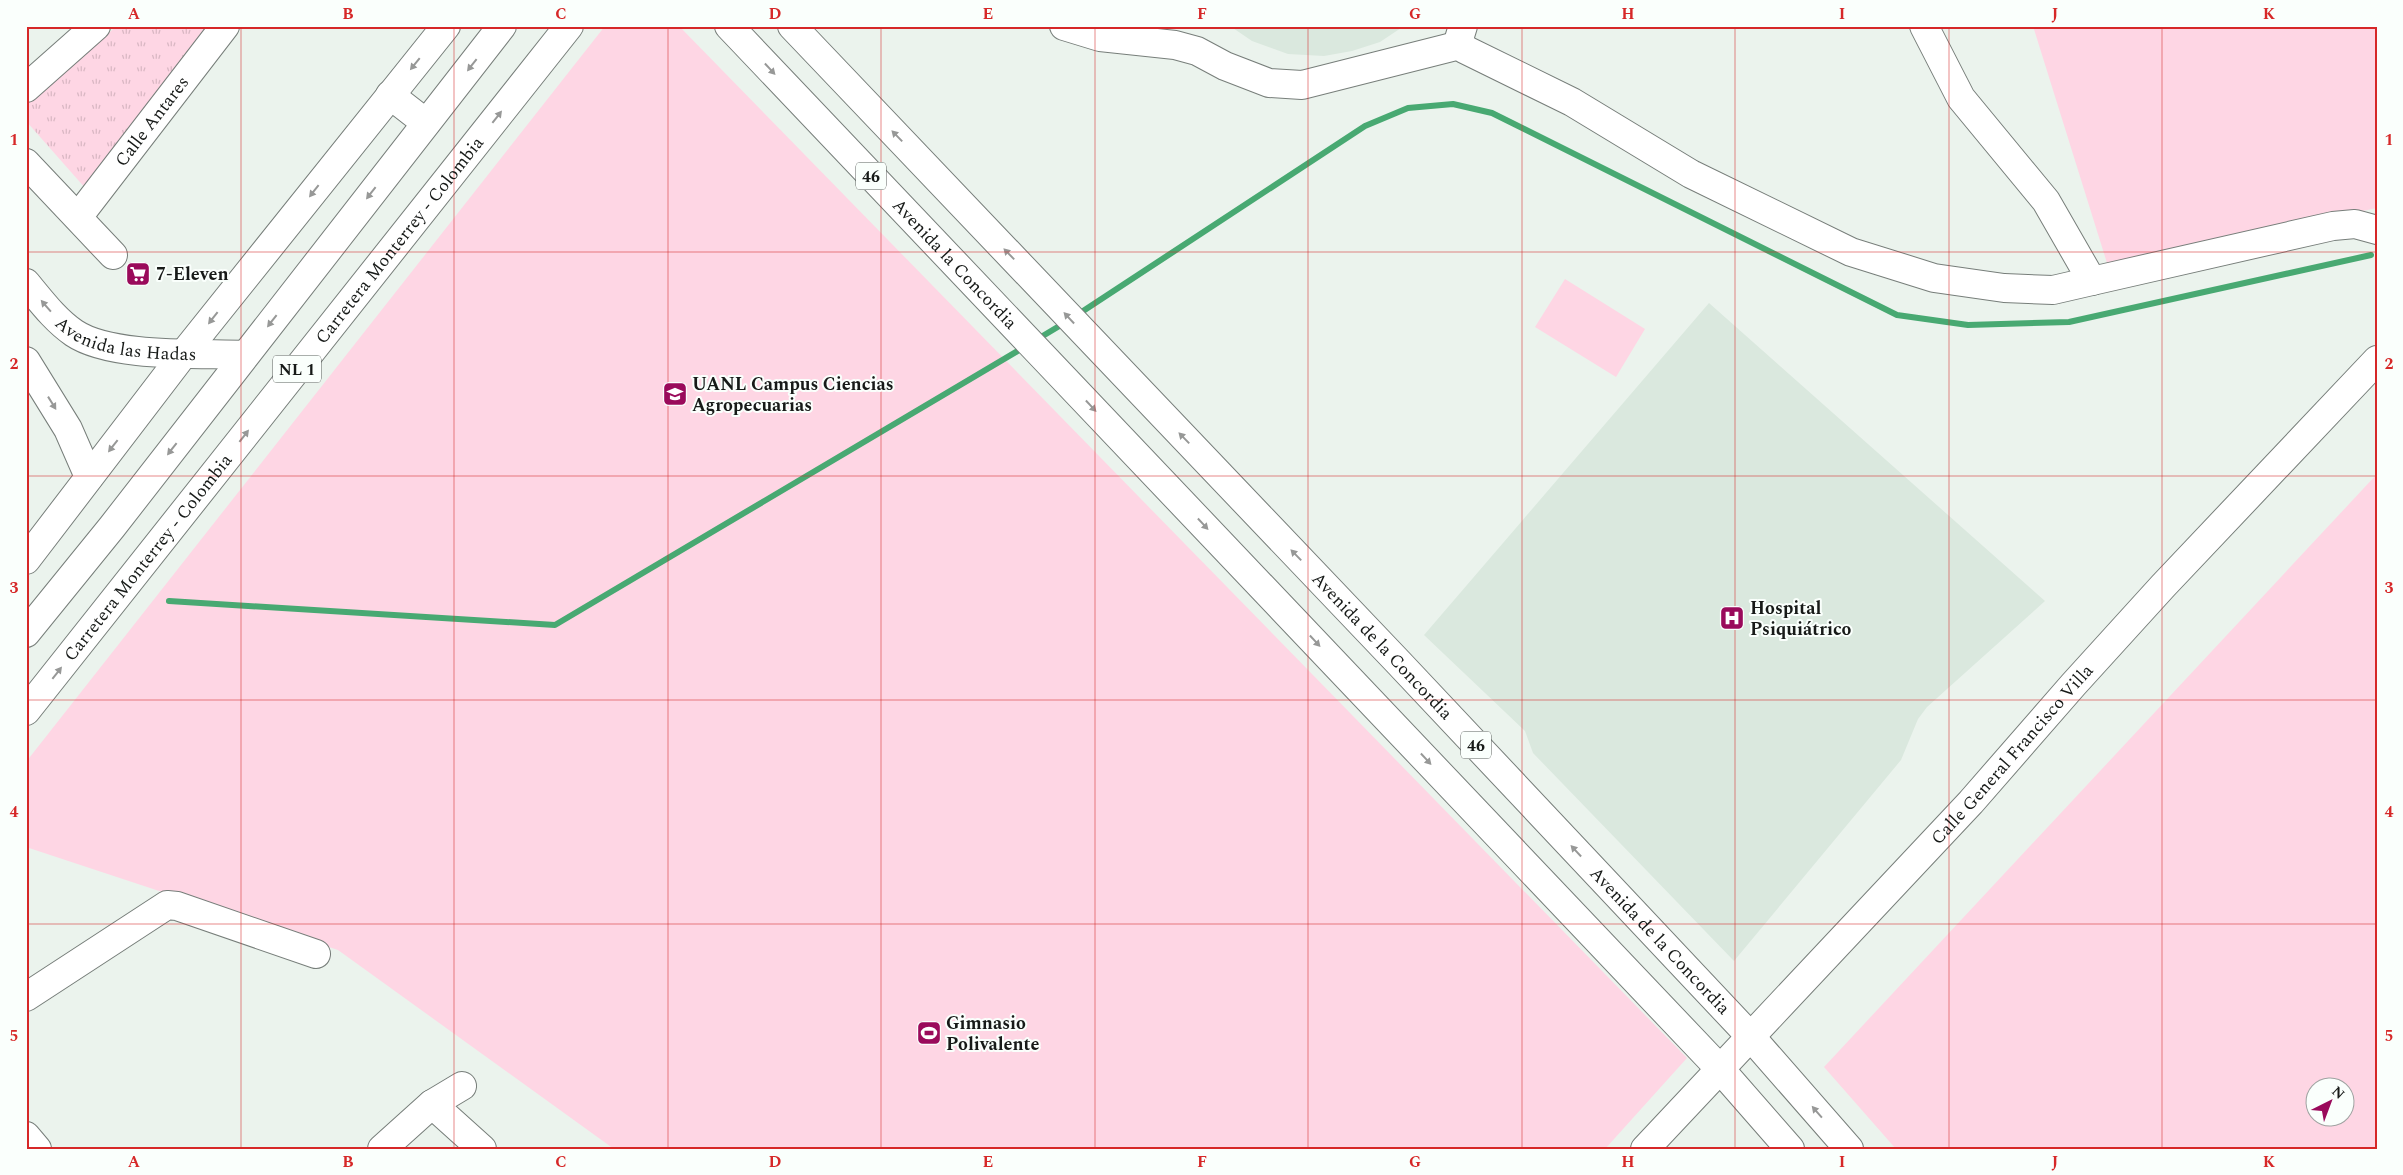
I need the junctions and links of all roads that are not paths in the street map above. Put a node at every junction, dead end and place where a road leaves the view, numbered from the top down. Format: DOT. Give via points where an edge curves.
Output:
graph roads {
  1 [pos="96,26"];
  2 [pos="225,26"];
  3 [pos="446,26"];
  4 [pos="502,26"];
  5 [pos="729,26"];
  6 [pos="792,26"];
  7 [pos="1064,26"];
  8 [pos="1924,26"];
  9 [pos="569,27"];
  10 [pos="1462,36"];
  11 [pos="26,88"];
  12 [pos="390,95"];
  13 [pos="426,123"];
  14 [pos="26,163"];
  15 [pos="78,217"];
  16 [pos="2377,230"];
  17 [pos="113,255"];
  18 [pos="2092,281"];
  19 [pos="26,283"];
  20 [pos="185,352"];
  21 [pos="245,355"];
  22 [pos="2377,360"];
  23 [pos="26,361"];
  24 [pos="89,477"];
  25 [pos="26,560"];
  26 [pos="26,632"];
  27 [pos="26,712"];
  28 [pos="316,954"];
  29 [pos="26,997"];
  30 [pos="1750,1037"];
  31 [pos="1720,1069"];
  32 [pos="462,1086"];
  33 [pos="432,1104"];
  34 [pos="26,1136"];
  35 [pos="37,1149"];
  36 [pos="382,1149"];
  37 [pos="482,1149"];
  38 [pos="1646,1149"];
  39 [pos="1790,1149"];
  40 [pos="1849,1149"];
  1 -- 11 [label="street"];
  2 -- 15 [label="street, Calle Antares"];
  3 -- 12 [label="street, one-way"];
  4 -- 13 [label="street, NL 1, one-way"];
  5 -- 31 [label="street, Avenida la Concordia / 46, one-way"];
  30 -- 6 [label="street, Avenida de la Concordia / 46, one-way"];
  7 -- 10 [label="street" via="1100,37 1190,49 1269,83 1294,85"];
  8 -- 18 [label="street" via="1961,98 2046,202"];
  27 -- 9 [label="street, Carretera Monterrey - Colombia / NL 1, one-way"];
  10 -- 18 [label="street" via="1464,49 1572,102 1691,174 1851,252 1934,278 2004,288 2053,290"];
  12 -- 13 [label="street"];
  12 -- 20 [label="street, one-way"];
  13 -- 21 [label="street, NL 1, one-way"];
  14 -- 15 [label="street"];
  15 -- 17 [label="street"];
  16 -- 18 [label="street" via="2355,224 2333,226"];
  20 -- 19 [label="street, Avenida las Hadas, one-way" via="123,349 98,344 75,334 58,320"];
  20 -- 21 [label="street, Avenida las Hadas"];
  20 -- 24 [label="street, one-way"];
  21 -- 26 [label="street, NL 1, one-way"];
  22 -- 30 [label="street, Calle General Francisco Villa" via="2157,593 1971,802"];
  23 -- 24 [label="street, one-way" via="68,429"];
  24 -- 25 [label="street"];
  28 -- 29 [label="street" via="167,905"];
  30 -- 31 [label="street, Calle General Francisco Villa"];
  40 -- 30 [label="street, Avenida de la Concordia / 46, one-way"];
  31 -- 38 [label="street, Calle General Francisco Villa"];
  31 -- 39 [label="street, 46"];
  32 -- 33 [label="street"];
  33 -- 36 [label="street"];
  33 -- 37 [label="street"];
  34 -- 35 [label="street"];
}
